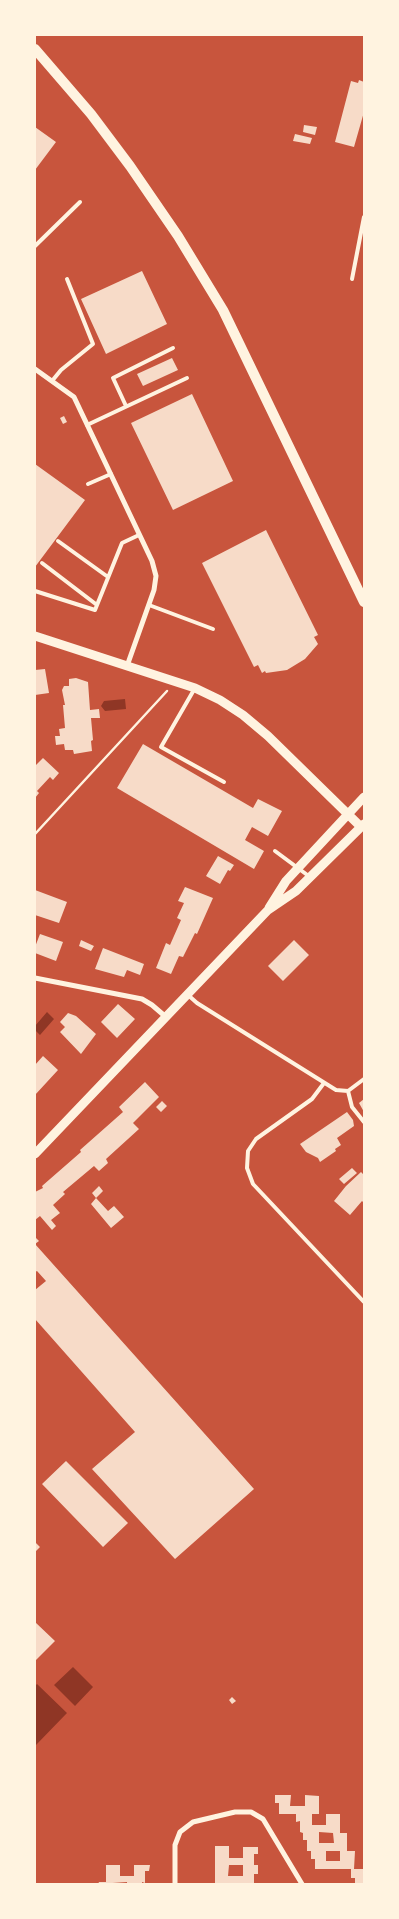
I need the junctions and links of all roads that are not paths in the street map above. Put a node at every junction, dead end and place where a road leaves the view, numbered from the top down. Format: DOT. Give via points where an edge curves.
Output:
graph roads {
  1 [pos="35,49"];
  2 [pos="80,202"];
  3 [pos="364,217"];
  4 [pos="35,246"];
  5 [pos="67,279"];
  6 [pos="352,279"];
  7 [pos="173,348"];
  8 [pos="36,371"];
  9 [pos="187,378"];
  10 [pos="52,382"];
  11 [pos="126,406"];
  12 [pos="87,425"];
  13 [pos="110,474"];
  14 [pos="88,484"];
  15 [pos="139,535"];
  16 [pos="58,541"];
  17 [pos="42,563"];
  18 [pos="108,577"];
  19 [pos="35,591"];
  20 [pos="364,602"];
  21 [pos="97,605"];
  22 [pos="149,605"];
  23 [pos="213,629"];
  24 [pos="35,636"];
  25 [pos="127,666"];
  26 [pos="195,688"];
  27 [pos="224,782"];
  28 [pos="364,797"];
  29 [pos="348,814"];
  30 [pos="363,826"];
  31 [pos="275,851"];
  32 [pos="299,868"];
  33 [pos="310,878"];
  34 [pos="268,910"];
  35 [pos="35,978"];
  36 [pos="187,994"];
  37 [pos="166,1017"];
  38 [pos="364,1079"];
  39 [pos="324,1083"];
  40 [pos="348,1091"];
  41 [pos="364,1122"];
  42 [pos="35,1154"];
  43 [pos="364,1302"];
  44 [pos="175,1884"];
  45 [pos="302,1884"];
  1 -- 20 [label="main road" via="91,114 130,166 223,310"];
  2 -- 4 [label="lane"];
  3 -- 6 [label="lane"];
  5 -- 10 [label="lane" via="93,344 61,370"];
  7 -- 11 [label="lane" via="113,378"];
  8 -- 10 [label="street"];
  9 -- 11 [label="lane"];
  10 -- 12 [label="street" via="74,397"];
  11 -- 12 [label="lane"];
  12 -- 13 [label="street"];
  13 -- 14 [label="lane"];
  13 -- 15 [label="street"];
  15 -- 18 [label="lane" via="122,543"];
  15 -- 22 [label="street" via="156,576"];
  16 -- 18 [label="lane"];
  17 -- 21 [label="lane"];
  18 -- 21 [label="lane"];
  19 -- 21 [label="lane" via="95,610"];
  22 -- 23 [label="lane"];
  22 -- 25 [label="street"];
  24 -- 25 [label="street"];
  25 -- 26 [label="street"];
  26 -- 27 [label="lane" via="161,747"];
  26 -- 29 [label="street" via="243,715"];
  28 -- 29 [label="street"];
  29 -- 30 [label="street"];
  29 -- 32 [label="street"];
  30 -- 33 [label="street"];
  31 -- 32 [label="lane"];
  32 -- 33 [label="lane"];
  32 -- 34 [label="street" via="286,881"];
  33 -- 34 [label="street"];
  34 -- 36 [label="street"];
  35 -- 37 [label="street" via="142,999"];
  36 -- 37 [label="street"];
  36 -- 39 [label="lane"];
  37 -- 42 [label="street"];
  38 -- 40 [label="lane"];
  39 -- 40 [label="lane" via="336,1090"];
  39 -- 43 [label="lane" via="312,1099 256,1139 248,1151 247,1168 253,1184"];
  40 -- 41 [label="lane" via="352,1107"];
  44 -- 45 [label="street" via="175,1845 180,1832 193,1822 236,1812 251,1812 263,1820"];
}
